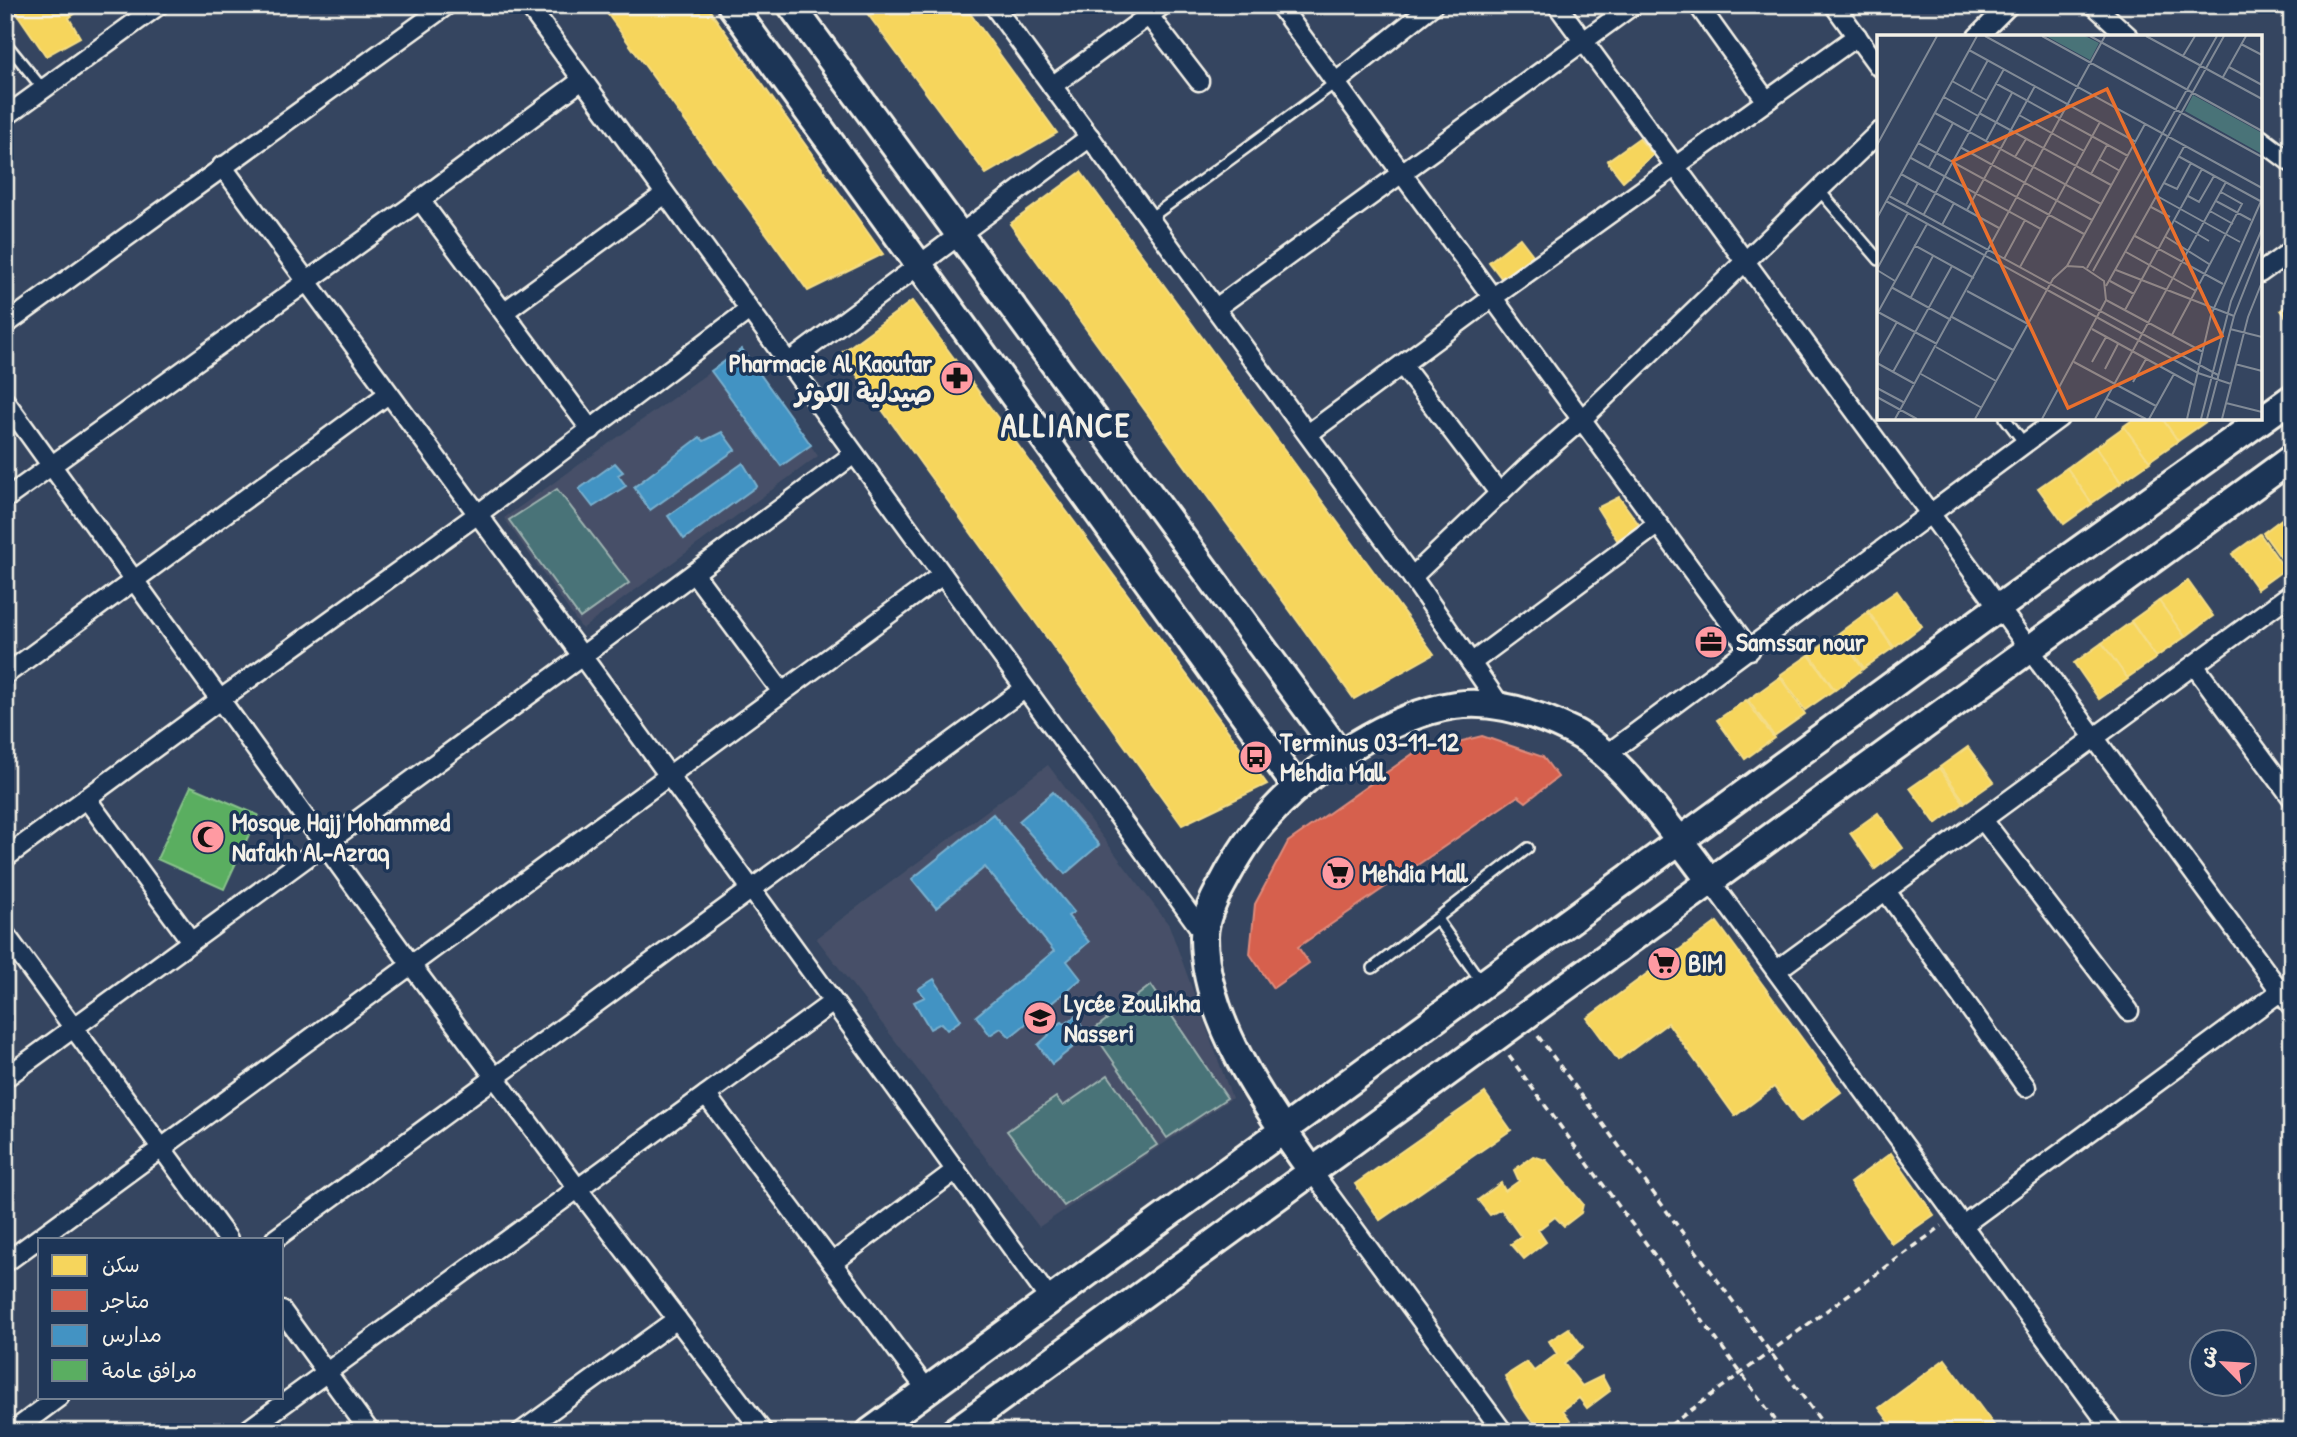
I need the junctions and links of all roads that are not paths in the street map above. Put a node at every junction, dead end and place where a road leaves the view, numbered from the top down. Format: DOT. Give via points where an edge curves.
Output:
graph roads {
  1 [pos="159,5"];
  2 [pos="447,5"];
  3 [pos="528,5"];
  4 [pos="730,5"];
  5 [pos="791,5"];
  6 [pos="993,5"];
  7 [pos="1279,5"];
  8 [pos="1557,5"];
  9 [pos="1633,5"];
  10 [pos="1698,5"];
  11 [pos="1834,5"];
  12 [pos="2009,5"];
  13 [pos="2094,5"];
  14 [pos="1423,8"];
  15 [pos="1156,10"];
  16 [pos="1979,35"];
  17 [pos="2127,35"];
  18 [pos="1857,36"];
  19 [pos="5,41"];
  20 [pos="1583,41"];
  21 [pos="1877,63"];
  22 [pos="582,80"];
  23 [pos="1199,81"];
  24 [pos="1335,83"];
  25 [pos="1052,86"];
  26 [pos="43,89"];
  27 [pos="1766,100"];
  28 [pos="5,117"];
  29 [pos="1877,134"];
  30 [pos="1090,136"];
  31 [pos="2262,140"];
  32 [pos="2292,163"];
  33 [pos="222,166"];
  34 [pos="1675,166"];
  35 [pos="1401,173"];
  36 [pos="1819,190"];
  37 [pos="665,194"];
  38 [pos="420,200"];
  39 [pos="1150,218"];
  40 [pos="959,235"];
  41 [pos="2292,250"];
  42 [pos="1877,258"];
  43 [pos="1745,261"];
  44 [pos="918,265"];
  45 [pos="2262,272"];
  46 [pos="307,281"];
  47 [pos="1492,298"];
  48 [pos="1216,307"];
  49 [pos="749,310"];
  50 [pos="504,312"];
  51 [pos="5,325"];
  52 [pos="788,363"];
  53 [pos="1402,365"];
  54 [pos="388,394"];
  55 [pos="2292,398"];
  56 [pos="5,401"];
  57 [pos="2262,419"];
  58 [pos="1581,420"];
  59 [pos="2007,420"];
  60 [pos="2056,420"];
  61 [pos="2261,420"];
  62 [pos="591,430"];
  63 [pos="1308,435"];
  64 [pos="2024,443"];
  65 [pos="854,454"];
  66 [pos="2292,458"];
  67 [pos="52,465"];
  68 [pos="1500,494"];
  69 [pos="5,499"];
  70 [pos="478,514"];
  71 [pos="1931,515"];
  72 [pos="1658,524"];
  73 [pos="694,573"];
  74 [pos="942,575"];
  75 [pos="1412,577"];
  76 [pos="135,580"];
  77 [pos="2292,593"];
  78 [pos="1998,608"];
  79 [pos="2028,649"];
  80 [pos="1750,650"];
  81 [pos="582,656"];
  82 [pos="1471,663"];
  83 [pos="2193,665"];
  84 [pos="5,675"];
  85 [pos="1024,689"];
  86 [pos="782,692"];
  87 [pos="221,699"];
  88 [pos="1500,705"];
  89 [pos="2094,738"];
  90 [pos="1340,755"];
  91 [pos="1606,755"];
  92 [pos="668,776"];
  93 [pos="1297,788"];
  94 [pos="86,798"];
  95 [pos="2292,798"];
  96 [pos="1983,820"];
  97 [pos="1680,841"];
  98 [pos="325,843"];
  99 [pos="1528,848"];
  100 [pos="5,858"];
  101 [pos="1711,882"];
  102 [pos="750,889"];
  103 [pos="1885,891"];
  104 [pos="1437,919"];
  105 [pos="5,934"];
  106 [pos="1204,934"];
  107 [pos="191,941"];
  108 [pos="412,966"];
  109 [pos="1373,968"];
  110 [pos="1777,971"];
  111 [pos="1483,984"];
  112 [pos="2286,988"];
  113 [pos="833,1002"];
  114 [pos="2292,1007"];
  115 [pos="2129,1012"];
  116 [pos="73,1028"];
  117 [pos="496,1077"];
  118 [pos="5,1078"];
  119 [pos="2026,1087"];
  120 [pos="706,1095"];
  121 [pos="1282,1129"];
  122 [pos="160,1148"];
  123 [pos="956,1170"];
  124 [pos="1311,1170"];
  125 [pos="578,1189"];
  126 [pos="1960,1220"];
  127 [pos="227,1238"];
  128 [pos="276,1238"];
  129 [pos="5,1262"];
  130 [pos="832,1263"];
  131 [pos="1050,1300"];
  132 [pos="284,1314"];
  133 [pos="677,1319"];
  134 [pos="327,1371"];
  135 [pos="926,1390"];
  136 [pos="58,1398"];
  137 [pos="12,1432"];
  138 [pos="245,1432"];
  139 [pos="370,1432"];
  140 [pos="521,1432"];
  141 [pos="763,1432"];
  142 [pos="870,1432"];
  143 [pos="954,1432"];
  144 [pos="1503,1432"];
  145 [pos="2114,1432"];
  1 -- 26 [label="street"];
  2 -- 33 [label="street"];
  3 -- 22 [label="street"];
  4 -- 44 [label="street"];
  5 -- 40 [label="street"];
  6 -- 25 [label="street"];
  7 -- 24 [label="street"];
  8 -- 20 [label="street"];
  9 -- 20 [label="street"];
  10 -- 27 [label="street"];
  11 -- 18 [label="street"];
  12 -- 16 [label="street"];
  13 -- 17 [label="street"];
  14 -- 24 [label="street"];
  15 -- 23 [label="street"];
  15 -- 25 [label="street"];
  18 -- 21 [label="street"];
  18 -- 27 [label="street"];
  19 -- 26 [label="lane"];
  20 -- 34 [label="street"];
  20 -- 35 [label="street"];
  22 -- 37 [label="street"];
  22 -- 38 [label="street"];
  24 -- 35 [label="street"];
  24 -- 39 [label="lane"];
  25 -- 30 [label="street"];
  26 -- 28 [label="street"];
  27 -- 34 [label="street"];
  29 -- 36 [label="street"];
  30 -- 39 [label="street"];
  30 -- 40 [label="street"];
  31 -- 32 [label="street"];
  33 -- 46 [label="street"];
  33 -- 51 [label="street"];
  34 -- 43 [label="street"];
  34 -- 47 [label="street"];
  35 -- 47 [label="street"];
  35 -- 48 [label="street"];
  36 -- 42 [label="lane"];
  36 -- 43 [label="street"];
  37 -- 49 [label="street"];
  37 -- 50 [label="street"];
  38 -- 46 [label="street"];
  38 -- 50 [label="street"];
  39 -- 48 [label="street"];
  40 -- 44 [label="street"];
  40 -- 90 [label="street"];
  41 -- 45 [label="street"];
  43 -- 58 [label="street"];
  43 -- 71 [label="street"];
  44 -- 52 [label="street"];
  44 -- 93 [label="street"];
  46 -- 54 [label="street"];
  46 -- 67 [label="street"];
  47 -- 53 [label="street"];
  47 -- 58 [label="street"];
  48 -- 63 [label="street"];
  49 -- 52 [label="street"];
  49 -- 62 [label="street"];
  50 -- 62 [label="street"];
  52 -- 65 [label="street"];
  53 -- 63 [label="street"];
  53 -- 68 [label="street"];
  54 -- 70 [label="street"];
  54 -- 76 [label="street"];
  55 -- 57 [label="street"];
  56 -- 67 [label="street"];
  58 -- 68 [label="street"];
  58 -- 72 [label="street"];
  59 -- 64 [label="lane"];
  60 -- 64 [label="street"];
  61 -- 78 [label="street"];
  62 -- 70 [label="street"];
  63 -- 75 [label="street"];
  64 -- 71 [label="street"];
  65 -- 73 [label="street"];
  65 -- 74 [label="street"];
  66 -- 79 [label="street"];
  67 -- 69 [label="street"];
  67 -- 76 [label="street"];
  68 -- 75 [label="street"];
  70 -- 81 [label="street"];
  70 -- 87 [label="street"];
  71 -- 78 [label="street"];
  71 -- 80 [label="street"];
  72 -- 80 [label="street"];
  72 -- 82 [label="street"];
  73 -- 81 [label="street"];
  73 -- 86 [label="street"];
  74 -- 85 [label="street"];
  74 -- 86 [label="street"];
  75 -- 82 [label="street"];
  76 -- 84 [label="street"];
  76 -- 87 [label="street"];
  77 -- 83 [label="street"];
  78 -- 79 [label="street"];
  78 -- 97 [label="street"];
  79 -- 89 [label="street"];
  79 -- 101 [label="street"];
  80 -- 91 [label="street"];
  81 -- 92 [label="street"];
  81 -- 98 [label="street"];
  82 -- 88 [label="street"];
  83 -- 89 [label="street"];
  83 -- 95 [label="street"];
  85 -- 102 [label="street"];
  85 -- 106 [label="street"];
  86 -- 92 [label="street"];
  87 -- 94 [label="street"];
  87 -- 98 [label="street"];
  88 -- 90 [label="street" via="1439,709 1371,735"];
  88 -- 91 [label="street" via="1574,732"];
  89 -- 96 [label="street"];
  89 -- 112 [label="street"];
  90 -- 93 [label="street"];
  91 -- 97 [label="street"];
  92 -- 102 [label="street"];
  92 -- 108 [label="street"];
  93 -- 106 [label="street" via="1238,854 1215,898"];
  94 -- 100 [label="street"];
  94 -- 107 [label="street"];
  96 -- 103 [label="street"];
  96 -- 115 [label="street"];
  97 -- 101 [label="street"];
  97 -- 111 [label="street"];
  98 -- 107 [label="street"];
  98 -- 108 [label="street"];
  99 -- 104 [label="lane"];
  101 -- 110 [label="street"];
  101 -- 124 [label="street"];
  102 -- 113 [label="street"];
  102 -- 117 [label="street"];
  103 -- 110 [label="street"];
  103 -- 119 [label="street"];
  104 -- 109 [label="lane"];
  104 -- 111 [label="lane"];
  105 -- 116 [label="street"];
  106 -- 121 [label="street" via="1206,963 1221,1015"];
  107 -- 116 [label="street"];
  108 -- 117 [label="street"];
  108 -- 122 [label="street"];
  110 -- 126 [label="street"];
  111 -- 121 [label="street"];
  112 -- 114 [label="street"];
  112 -- 126 [label="street"];
  113 -- 120 [label="street"];
  113 -- 123 [label="street"];
  116 -- 118 [label="street"];
  116 -- 122 [label="street"];
  117 -- 125 [label="street"];
  117 -- 128 [label="street"];
  120 -- 125 [label="street"];
  120 -- 130 [label="street"];
  121 -- 124 [label="street"];
  121 -- 131 [label="street"];
  122 -- 127 [label="street"];
  122 -- 129 [label="street"];
  123 -- 130 [label="street"];
  123 -- 131 [label="street"];
  124 -- 143 [label="street"];
  124 -- 144 [label="street"];
  125 -- 133 [label="street"];
  125 -- 134 [label="street"];
  126 -- 145 [label="street"];
  130 -- 135 [label="street"];
  131 -- 135 [label="street"];
  132 -- 134 [label="street"];
  133 -- 140 [label="street"];
  133 -- 141 [label="street"];
  134 -- 138 [label="street"];
  134 -- 139 [label="street"];
  135 -- 142 [label="street"];
  136 -- 137 [label="street"];
}
